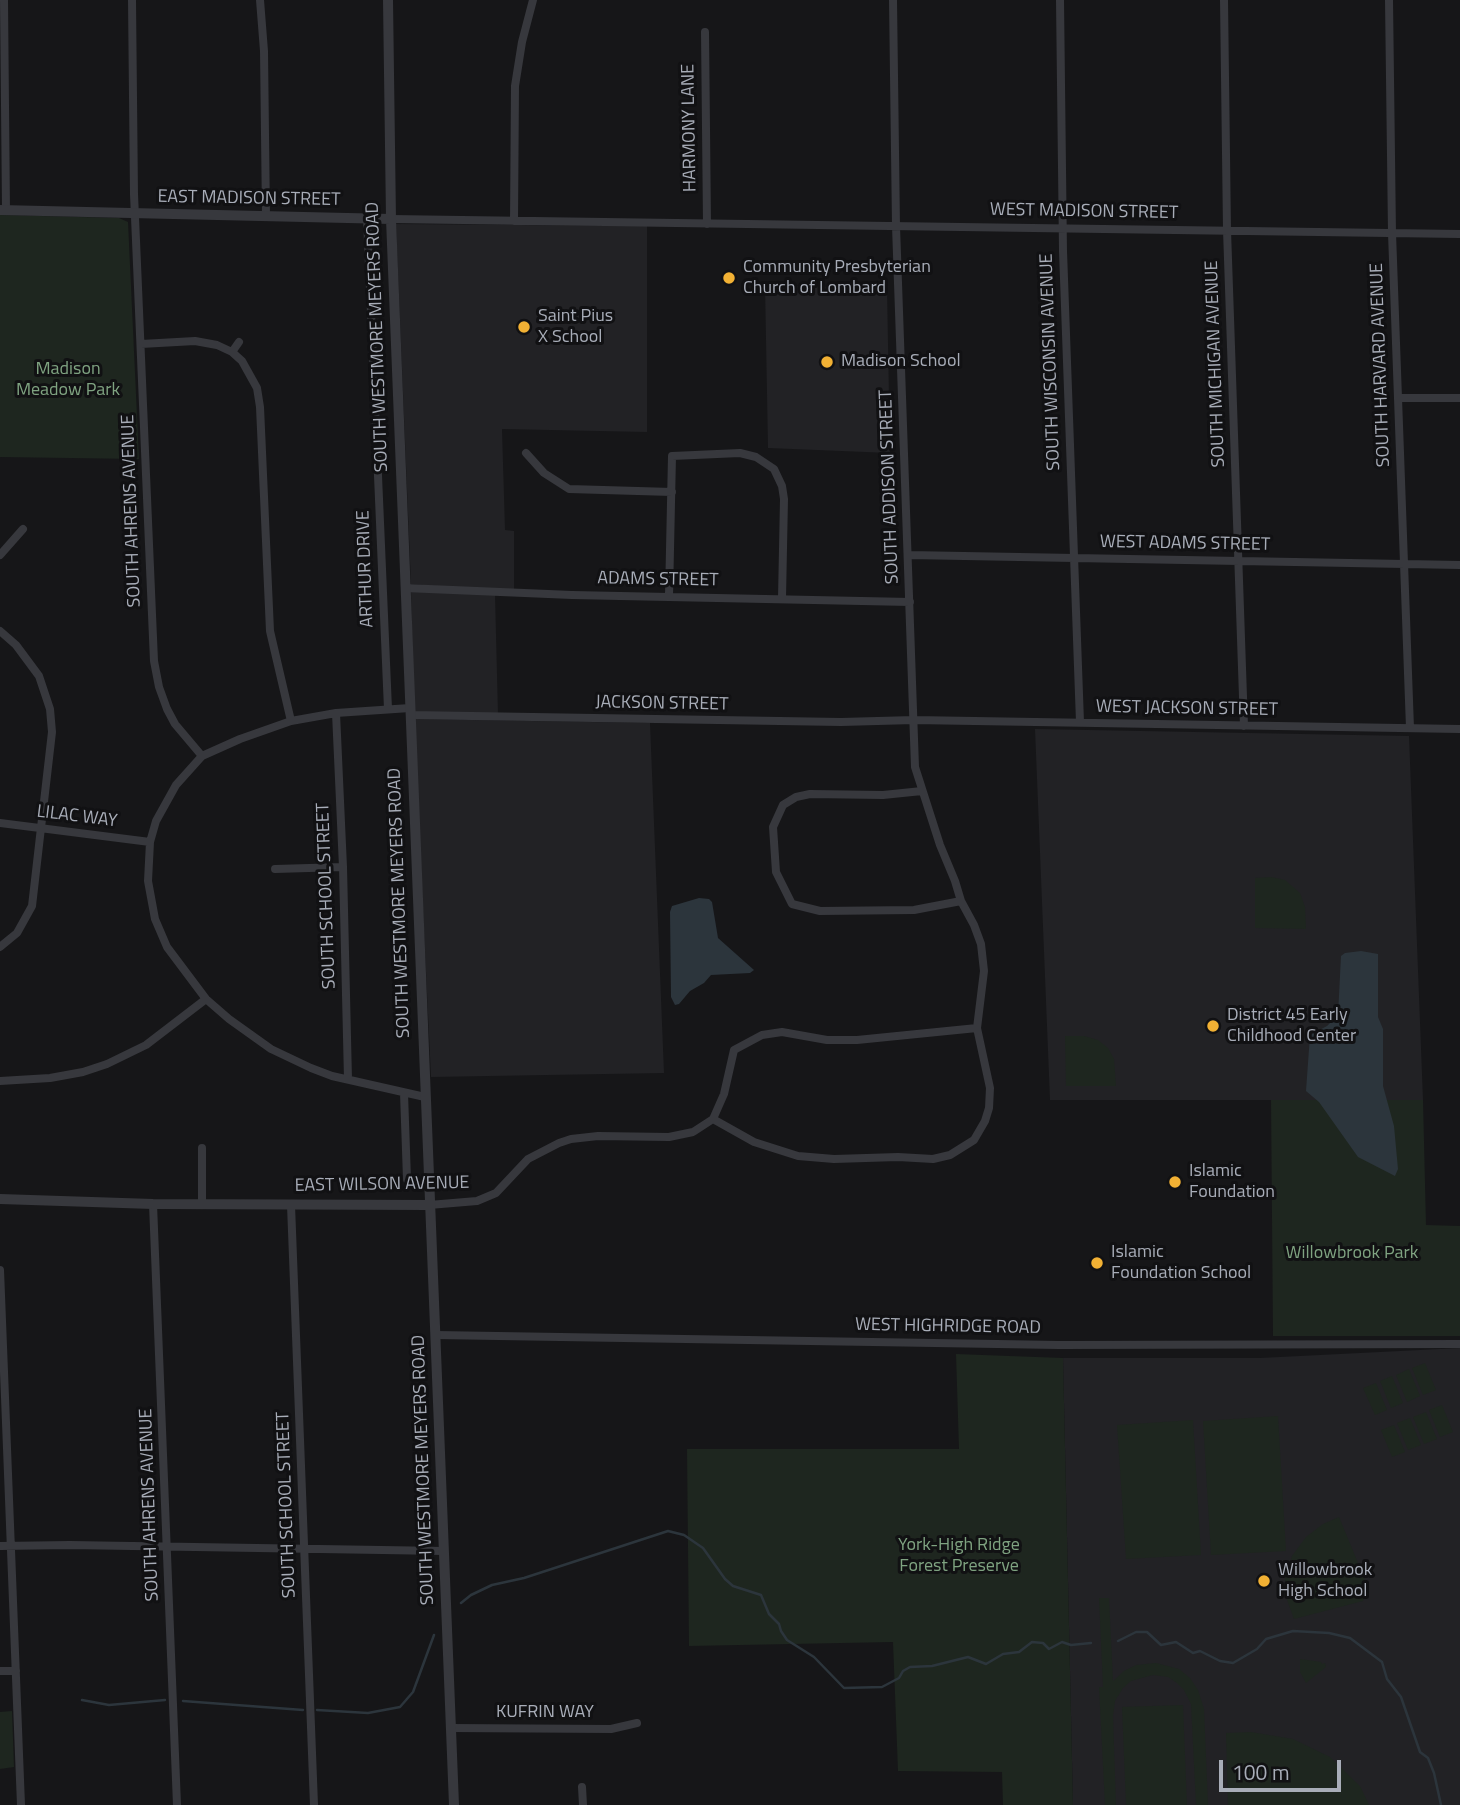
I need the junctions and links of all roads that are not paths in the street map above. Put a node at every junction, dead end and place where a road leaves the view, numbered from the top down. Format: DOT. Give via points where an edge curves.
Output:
graph roads {
  1 [pos="4,0"];
  2 [pos="132,0"];
  3 [pos="260,0"];
  4 [pos="388,0"];
  5 [pos="533,0"];
  6 [pos="893,0"];
  7 [pos="1060,0"];
  8 [pos="1224,0"];
  9 [pos="1389,0"];
  10 [pos="705,32"];
  11 [pos="3,210"];
  12 [pos="135,215"];
  13 [pos="266,217"];
  14 [pos="368,219"];
  15 [pos="391,219"];
  16 [pos="514,221"];
  17 [pos="707,224"];
  18 [pos="896,226"];
  19 [pos="1063,228"];
  20 [pos="1227,230"];
  21 [pos="1392,233"];
  22 [pos="1460,234"];
  23 [pos="239,342"];
  24 [pos="141,344"];
  25 [pos="232,352"];
  26 [pos="1398,398"];
  27 [pos="1460,398"];
  28 [pos="526,453"];
  29 [pos="672,492"];
  30 [pos="23,529"];
  31 [pos="0,555"];
  32 [pos="909,555"];
  33 [pos="1074,558"];
  34 [pos="1238,561"];
  35 [pos="1404,564"];
  36 [pos="1460,565"];
  37 [pos="405,587"];
  38 [pos="669,596"];
  39 [pos="782,598"];
  40 [pos="910,602"];
  41 [pos="0,631"];
  42 [pos="388,709"];
  43 [pos="410,712"];
  44 [pos="336,713"];
  45 [pos="914,720"];
  46 [pos="291,721"];
  47 [pos="1080,722"];
  48 [pos="1244,726"];
  49 [pos="1410,728"];
  50 [pos="1460,729"];
  51 [pos="202,756"];
  52 [pos="922,791"];
  53 [pos="0,823"];
  54 [pos="42,828"];
  55 [pos="150,842"];
  56 [pos="343,867"];
  57 [pos="275,869"];
  58 [pos="961,901"];
  59 [pos="0,947"];
  60 [pos="206,999"];
  61 [pos="977,1028"];
  62 [pos="348,1079"];
  63 [pos="0,1081"];
  64 [pos="404,1093"];
  65 [pos="425,1097"];
  66 [pos="713,1119"];
  67 [pos="202,1148"];
  68 [pos="407,1179"];
  69 [pos="0,1199"];
  70 [pos="153,1203"];
  71 [pos="202,1204"];
  72 [pos="292,1205"];
  73 [pos="429,1205"];
  74 [pos="0,1270"];
  75 [pos="436,1335"];
  76 [pos="1460,1344"];
  77 [pos="0,1546"];
  78 [pos="11,1546"];
  79 [pos="167,1546"];
  80 [pos="304,1548"];
  81 [pos="444,1551"];
  82 [pos="0,1671"];
  83 [pos="16,1671"];
  84 [pos="637,1723"];
  85 [pos="451,1728"];
  86 [pos="582,1787"];
  87 [pos="21,1805"];
  88 [pos="177,1805"];
  89 [pos="314,1805"];
  90 [pos="454,1805"];
  91 [pos="583,1805"];
  1 -- 11 [label="street"];
  2 -- 12 [label="street, SOUTH AHRENS AVENUE"];
  3 -- 13 [label="street"];
  4 -- 15 [label="street, SOUTH WESTMORE MEYERS ROAD"];
  5 -- 16 [label="street" via="515,86"];
  6 -- 18 [label="street, SOUTH ADDISON STREET"];
  7 -- 19 [label="street, SOUTH WISCONSIN AVENUE"];
  8 -- 20 [label="street, SOUTH MICHIGAN AVENUE"];
  9 -- 21 [label="street, SOUTH HARVARD AVENUE"];
  10 -- 17 [label="street, HARMONY LANE"];
  11 -- 12 [label="street, EAST MADISON STREET"];
  12 -- 13 [label="street, EAST MADISON STREET"];
  12 -- 24 [label="street, SOUTH AHRENS AVENUE"];
  13 -- 14 [label="street, EAST MADISON STREET"];
  14 -- 15 [label="street, EAST MADISON STREET"];
  14 -- 42 [label="street, ARTHUR DRIVE"];
  15 -- 16 [label="street, EAST MADISON STREET"];
  15 -- 37 [label="street, SOUTH WESTMORE MEYERS ROAD"];
  16 -- 17 [label="street, EAST MADISON STREET"];
  17 -- 18 [label="street, WEST MADISON STREET"];
  18 -- 19 [label="street, WEST MADISON STREET"];
  18 -- 32 [label="street, SOUTH ADDISON STREET"];
  19 -- 20 [label="street, WEST MADISON STREET"];
  19 -- 33 [label="street, SOUTH WISCONSIN AVENUE"];
  20 -- 21 [label="street, WEST MADISON STREET"];
  20 -- 34 [label="street, SOUTH MICHIGAN AVENUE"];
  21 -- 22 [label="street, WEST MADISON STREET"];
  21 -- 26 [label="street, SOUTH HARVARD AVENUE"];
  23 -- 25 [label="street"];
  24 -- 25 [label="street" via="200,341"];
  24 -- 51 [label="street, SOUTH AHRENS AVENUE" via="156,675 167,709"];
  25 -- 46 [label="street" via="251,374 261,407 270,631"];
  26 -- 27 [label="street"];
  26 -- 35 [label="street, SOUTH HARVARD AVENUE"];
  28 -- 29 [label="street" via="544,473 569,489"];
  29 -- 38 [label="street"];
  29 -- 39 [label="street" via="672,456 746,454 774,469 784,499"];
  30 -- 31 [label="street"];
  32 -- 33 [label="street, WEST ADAMS STREET"];
  32 -- 40 [label="street, SOUTH ADDISON STREET"];
  33 -- 34 [label="street, WEST ADAMS STREET"];
  33 -- 47 [label="street, SOUTH WISCONSIN AVENUE"];
  34 -- 35 [label="street, WEST ADAMS STREET"];
  34 -- 48 [label="street, SOUTH MICHIGAN AVENUE"];
  35 -- 36 [label="street, WEST ADAMS STREET"];
  35 -- 49 [label="street, SOUTH HARVARD AVENUE"];
  37 -- 38 [label="street, ADAMS STREET"];
  37 -- 43 [label="street, SOUTH WESTMORE MEYERS ROAD"];
  38 -- 39 [label="street, ADAMS STREET"];
  39 -- 40 [label="street, ADAMS STREET"];
  40 -- 45 [label="street, SOUTH ADDISON STREET"];
  41 -- 54 [label="street" via="39,676 50,709 52,740"];
  42 -- 43 [label="street, JACKSON STREET"];
  42 -- 44 [label="street, JACKSON STREET"];
  43 -- 45 [label="street, JACKSON STREET"];
  43 -- 65 [label="street, SOUTH WESTMORE MEYERS ROAD"];
  44 -- 46 [label="street, JACKSON STREET"];
  44 -- 56 [label="street, SOUTH SCHOOL STREET"];
  45 -- 47 [label="street, WEST JACKSON STREET"];
  45 -- 52 [label="street, SOUTH ADDISON STREET" via="915,767"];
  46 -- 51 [label="street, JACKSON STREET"];
  47 -- 48 [label="street, WEST JACKSON STREET"];
  48 -- 49 [label="street, WEST JACKSON STREET"];
  49 -- 50 [label="street, WEST JACKSON STREET"];
  51 -- 55 [label="street" via="170,794"];
  52 -- 58 [label="street, SOUTH ADDISON STREET"];
  52 -- 58 [label="street" via="796,797 783,805 775,818 775,870 792,904 820,911 914,910"];
  53 -- 54 [label="street, LILAC WAY"];
  54 -- 55 [label="street, LILAC WAY"];
  54 -- 59 [label="street" via="32,906 18,933"];
  55 -- 60 [label="street" via="148,881 155,919 173,956"];
  56 -- 57 [label="street"];
  56 -- 62 [label="street, SOUTH SCHOOL STREET"];
  58 -- 61 [label="street, SOUTH ADDISON STREET" via="984,958"];
  60 -- 62 [label="street" via="271,1049 311,1069"];
  60 -- 63 [label="street" via="146,1045 107,1064 72,1075"];
  61 -- 66 [label="street" via="857,1041 782,1032 762,1035 734,1050"];
  61 -- 66 [label="street, SOUTH ADDISON STREET" via="989,1108 974,1140 943,1157 798,1156 771,1149"];
  62 -- 64 [label="street"];
  64 -- 65 [label="street"];
  64 -- 68 [label="street"];
  65 -- 73 [label="street, SOUTH WESTMORE MEYERS ROAD"];
  66 -- 73 [label="street, EAST WILSON AVENUE" via="677,1137 571,1139 528,1159 496,1193 477,1201"];
  67 -- 71 [label="street"];
  69 -- 70 [label="street, EAST WILSON AVENUE"];
  70 -- 71 [label="street, EAST WILSON AVENUE"];
  70 -- 79 [label="street, SOUTH AHRENS AVENUE"];
  71 -- 72 [label="street, EAST WILSON AVENUE"];
  72 -- 73 [label="street, EAST WILSON AVENUE"];
  72 -- 80 [label="street, SOUTH SCHOOL STREET"];
  73 -- 75 [label="street, SOUTH WESTMORE MEYERS ROAD"];
  74 -- 78 [label="street"];
  75 -- 76 [label="street, WEST HIGHRIDGE ROAD" via="1059,1345"];
  75 -- 81 [label="street, SOUTH WESTMORE MEYERS ROAD"];
  77 -- 78 [label="street"];
  78 -- 79 [label="street"];
  78 -- 83 [label="street"];
  79 -- 80 [label="street"];
  79 -- 88 [label="street, SOUTH AHRENS AVENUE"];
  80 -- 81 [label="street"];
  80 -- 89 [label="street, SOUTH SCHOOL STREET"];
  81 -- 85 [label="street, SOUTH WESTMORE MEYERS ROAD"];
  82 -- 83 [label="street"];
  83 -- 87 [label="street"];
  84 -- 85 [label="street, KUFRIN WAY" via="611,1729"];
  85 -- 90 [label="street, SOUTH WESTMORE MEYERS ROAD"];
  86 -- 91 [label="street"];
}
